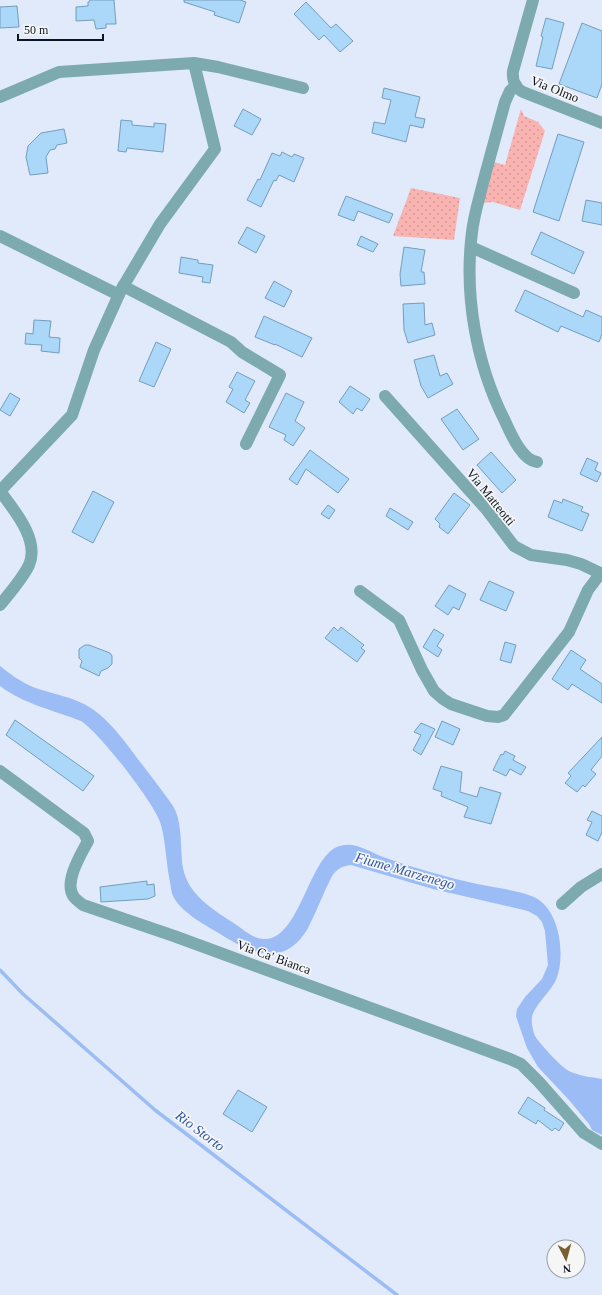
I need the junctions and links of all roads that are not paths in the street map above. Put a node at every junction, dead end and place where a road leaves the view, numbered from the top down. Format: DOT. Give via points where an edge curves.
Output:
graph roads {
  1 [pos="533,0"];
  2 [pos="194,63"];
  3 [pos="516,85"];
  4 [pos="303,88"];
  5 [pos="0,96"];
  6 [pos="602,123"];
  7 [pos="0,236"];
  8 [pos="471,247"];
  9 [pos="121,291"];
  10 [pos="574,293"];
  11 [pos="385,396"];
  12 [pos="246,444"];
  13 [pos="538,462"];
  14 [pos="0,491"];
  15 [pos="602,574"];
  16 [pos="360,591"];
  17 [pos="0,605"];
  18 [pos="0,771"];
  19 [pos="602,874"];
  20 [pos="562,904"];
  21 [pos="602,1144"];
  1 -- 3 [label="street, Via Olmo" via="513,71"];
  2 -- 4 [label="street"];
  2 -- 5 [label="street" via="59,72"];
  2 -- 9 [label="street" via="215,149 160,224"];
  3 -- 6 [label="street, Via Olmo" via="523,92"];
  3 -- 8 [label="street" via="504,102 476,213"];
  7 -- 9 [label="street"];
  8 -- 10 [label="street"];
  8 -- 13 [label="street" via="473,318 485,371 501,412 517,443 526,457"];
  9 -- 12 [label="street" via="231,342 242,352 280,375"];
  9 -- 14 [label="street" via="94,350 72,415"];
  11 -- 15 [label="street, Via Matteotti" via="486,509 511,544 526,553 581,564"];
  14 -- 17 [label="street" via="20,518 32,550 29,565"];
  15 -- 16 [label="street, Via Matteotti" via="588,590 568,632 504,716 498,717 451,704 434,691 399,620"];
  18 -- 21 [label="street, Via Ca' Bianca" via="84,833 88,841 69,884 73,896 83,905 521,1064 584,1133"];
  19 -- 20 [label="street" via="581,887"];
}
